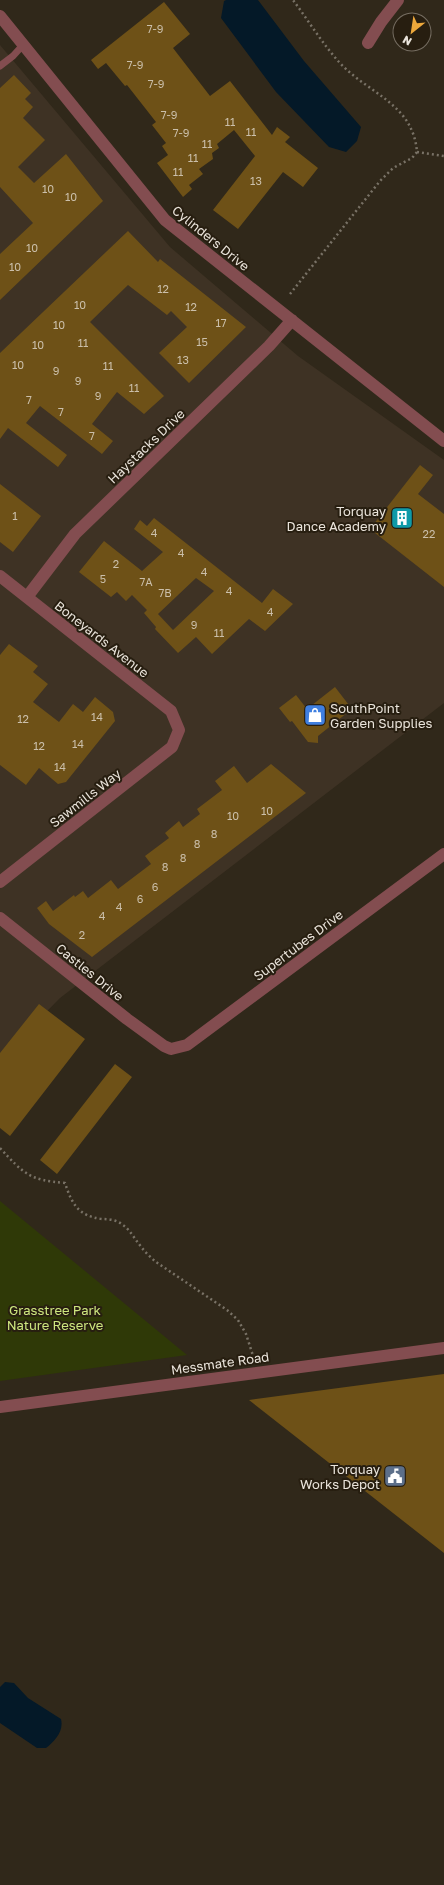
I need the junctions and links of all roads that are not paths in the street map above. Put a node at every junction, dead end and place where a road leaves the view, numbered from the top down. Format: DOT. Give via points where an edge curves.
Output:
graph roads {
  1 [pos="398,0"];
  2 [pos="0,16"];
  3 [pos="368,43"];
  4 [pos="23,45"];
  5 [pos="0,66"];
  6 [pos="292,320"];
  7 [pos="444,441"];
  8 [pos="0,576"];
  9 [pos="27,597"];
  10 [pos="178,730"];
  11 [pos="444,854"];
  12 [pos="0,882"];
  13 [pos="0,918"];
  14 [pos="164,1046"];
  15 [pos="444,1348"];
  16 [pos="0,1407"];
  1 -- 3 [label="street" via="380,22"];
  2 -- 4 [label="street, Cylinders Drive"];
  4 -- 5 [label="lane"];
  4 -- 6 [label="street, Cylinders Drive" via="164,220"];
  6 -- 7 [label="street, Cylinders Drive"];
  6 -- 9 [label="street, Haystacks Drive" via="269,346 75,534"];
  8 -- 9 [label="street, Boneyards Avenue"];
  9 -- 10 [label="street, Boneyards Avenue" via="171,711"];
  10 -- 12 [label="street, Sawmills Way" via="172,747"];
  11 -- 14 [label="street, Supertubes Drive" via="187,1045 171,1049"];
  13 -- 14 [label="street, Castles Drive"];
  15 -- 16 [label="street, Messmate Road"];
}
